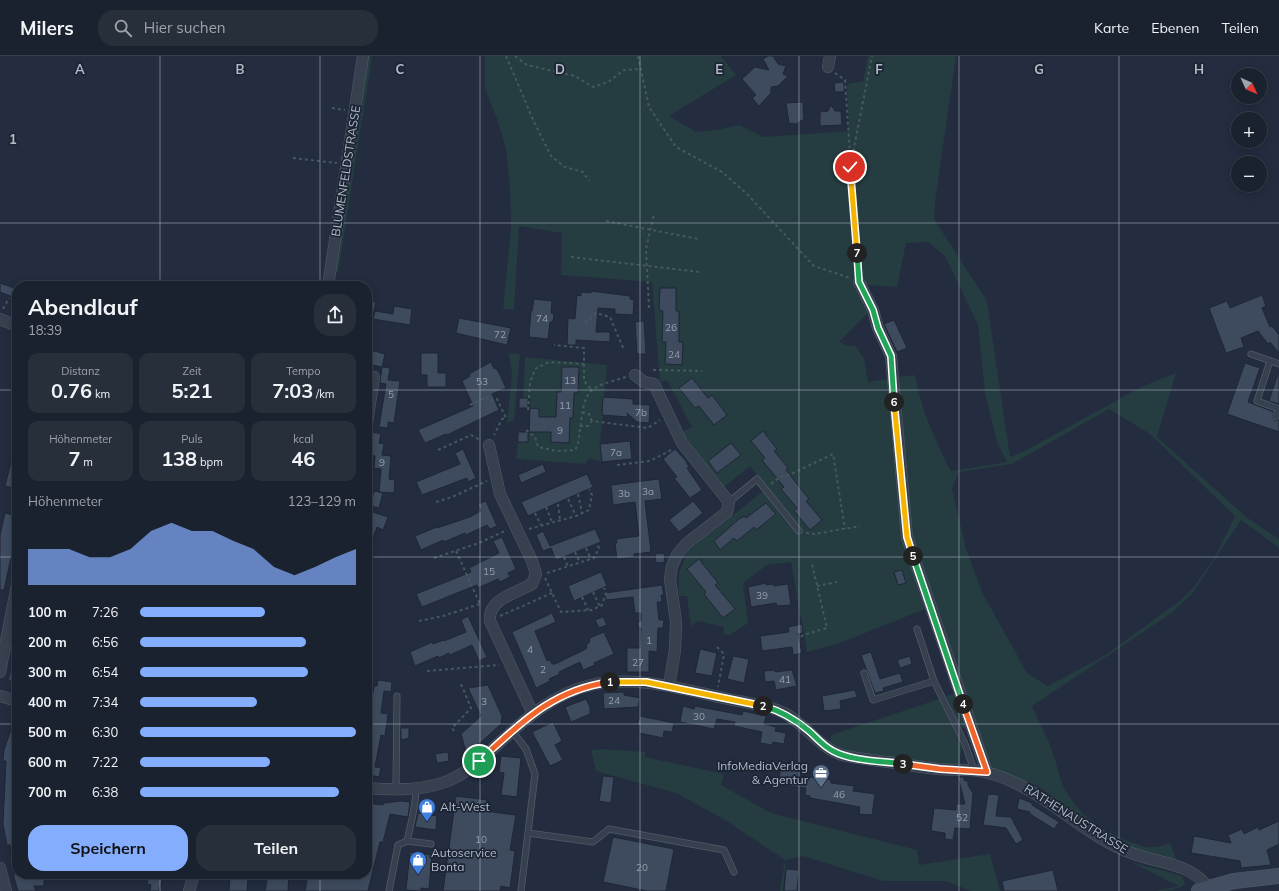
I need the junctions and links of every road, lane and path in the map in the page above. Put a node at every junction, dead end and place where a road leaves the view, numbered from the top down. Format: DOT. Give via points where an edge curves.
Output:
graph roads {
  1 [pos="363,56"];
  2 [pos="506,56"];
  3 [pos="515,56"];
  4 [pos="638,56"];
  5 [pos="830,56"];
  6 [pos="872,56"];
  7 [pos="828,67"];
  8 [pos="641,68"];
  9 [pos="294,158"];
  10 [pos="346,164"];
  11 [pos="850,167"];
  12 [pos="589,181"];
  13 [pos="654,214"];
  14 [pos="606,221"];
  15 [pos="650,229"];
  16 [pos="698,239"];
  17 [pos="572,257"];
  18 [pos="648,265"];
  19 [pos="700,272"];
  20 [pos="329,281"];
  21 [pos="859,282"];
  22 [pos="9,298"];
  23 [pos="649,308"];
  24 [pos="1,314"];
  25 [pos="12,322"];
  26 [pos="585,323"];
  27 [pos="554,345"];
  28 [pos="624,350"];
  29 [pos="1251,354"];
  30 [pos="1270,361"];
  31 [pos="584,364"];
  32 [pos="1279,364"];
  33 [pos="653,370"];
  34 [pos="702,372"];
  35 [pos="635,375"];
  36 [pos="372,377"];
  37 [pos="591,389"];
  38 [pos="372,391"];
  39 [pos="470,405"];
  40 [pos="528,410"];
  41 [pos="582,412"];
  42 [pos="668,416"];
  43 [pos="1276,417"];
  44 [pos="592,421"];
  45 [pos="580,426"];
  46 [pos="526,430"];
  47 [pos="682,443"];
  48 [pos="489,445"];
  49 [pos="438,450"];
  50 [pos="617,466"];
  51 [pos="496,477"];
  52 [pos="589,489"];
  53 [pos="765,489"];
  54 [pos="578,494"];
  55 [pos="568,499"];
  56 [pos="436,502"];
  57 [pos="730,502"];
  58 [pos="558,504"];
  59 [pos="546,507"];
  60 [pos="535,512"];
  61 [pos="582,513"];
  62 [pos="576,516"];
  63 [pos="560,520"];
  64 [pos="552,522"];
  65 [pos="541,525"];
  66 [pos="860,526"];
  67 [pos="845,529"];
  68 [pos="517,530"];
  69 [pos="799,531"];
  70 [pos="597,544"];
  71 [pos="586,548"];
  72 [pos="456,551"];
  73 [pos="575,552"];
  74 [pos="564,557"];
  75 [pos="434,558"];
  76 [pos="591,559"];
  77 [pos="580,563"];
  78 [pos="812,564"];
  79 [pos="568,567"];
  80 [pos="837,582"];
  81 [pos="817,586"];
  82 [pos="604,588"];
  83 [pos="593,592"];
  84 [pos="552,593"];
  85 [pos="582,597"];
  86 [pos="480,604"];
  87 [pos="600,606"];
  88 [pos="588,610"];
  89 [pos="12,611"];
  90 [pos="490,615"];
  91 [pos="419,621"];
  92 [pos="917,629"];
  93 [pos="801,637"];
  94 [pos="717,646"];
  95 [pos="508,661"];
  96 [pos="0,672"];
  97 [pos="427,672"];
  98 [pos="864,673"];
  99 [pos="934,681"];
  100 [pos="461,684"];
  101 [pos="669,686"];
  102 [pos="0,696"];
  103 [pos="397,696"];
  104 [pos="716,696"];
  105 [pos="12,700"];
  106 [pos="533,714"];
  107 [pos="512,731"];
  108 [pos="454,732"];
  109 [pos="974,770"];
  110 [pos="987,772"];
  111 [pos="372,788"];
  112 [pos="416,788"];
  113 [pos="396,789"];
  114 [pos="528,833"];
  115 [pos="406,841"];
  116 [pos="431,844"];
  117 [pos="0,868"];
  118 [pos="734,872"];
  119 [pos="1279,876"];
  120 [pos="193,879"];
  121 [pos="1204,890"];
  122 [pos="6,891"];
  123 [pos="189,891"];
  124 [pos="389,891"];
  125 [pos="521,891"];
  1 -- 10 [label="street, BLUMENFELDSTRASSE"];
  2 -- 12 [label="path" via="551,156 565,167 583,172"];
  3 -- 8 [label="path" via="527,65 576,76 593,87 608,82 624,70"];
  4 -- 8 [label="path"];
  5 -- 7 [label="street"];
  6 -- 11 [label="path"];
  7 -- 11 [label="path" via="845,80"];
  8 -- 21 [label="path" via="649,107 676,147 727,176 748,194 814,266"];
  9 -- 10 [label="path"];
  10 -- 20 [label="street, BLUMENFELDSTRASSE"];
  11 -- 21 [label="path"];
  13 -- 15 [label="path"];
  14 -- 15 [label="path"];
  15 -- 16 [label="path"];
  15 -- 18 [label="path" via="646,248"];
  17 -- 18 [label="path"];
  18 -- 19 [label="path"];
  18 -- 23 [label="path"];
  21 -- 110 [label="street" via="891,356 907,537"];
  22 -- 24 [label="path"];
  24 -- 25 [label="street"];
  26 -- 28 [label="path" via="596,313 610,317"];
  27 -- 31 [label="path" via="584,348"];
  29 -- 30 [label="lane"];
  30 -- 32 [label="lane"];
  30 -- 43 [label="lane" via="1257,401 1279,409"];
  31 -- 37 [label="path" via="584,381"];
  31 -- 40 [label="path" via="549,362 535,369 530,383"];
  33 -- 34 [label="path"];
  35 -- 37 [label="path"];
  35 -- 42 [label="street" via="644,382 654,384"];
  36 -- 38 [label="street"];
  37 -- 41 [label="path"];
  39 -- 48 [label="path" via="486,397 490,401 497,399 506,418 502,419"];
  41 -- 44 [label="path" via="589,414"];
  41 -- 45 [label="path"];
  42 -- 44 [label="path" via="648,428"];
  42 -- 47 [label="street"];
  44 -- 45 [label="path" via="588,426"];
  45 -- 46 [label="path" via="577,447 571,452 538,447 535,437"];
  47 -- 50 [label="path" via="650,461"];
  47 -- 57 [label="street"];
  48 -- 49 [label="path" via="471,435"];
  48 -- 51 [label="street"];
  51 -- 56 [label="path"];
  51 -- 68 [label="street" via="500,494"];
  52 -- 61 [label="path" via="592,495 589,510"];
  53 -- 57 [label="lane" via="757,479"];
  53 -- 67 [label="path" via="780,477 833,454"];
  53 -- 69 [label="lane"];
  54 -- 61 [label="path"];
  55 -- 62 [label="path"];
  57 -- 101 [label="street" via="727,512 686,544 672,566 670,579 676,622 675,650"];
  58 -- 63 [label="path"];
  59 -- 64 [label="path"];
  60 -- 65 [label="path"];
  61 -- 62 [label="path"];
  62 -- 63 [label="path"];
  63 -- 64 [label="path"];
  64 -- 65 [label="path"];
  65 -- 68 [label="path"];
  66 -- 67 [label="path"];
  67 -- 69 [label="path" via="815,534"];
  68 -- 72 [label="path"];
  68 -- 90 [label="street" via="536,574 532,584 496,603"];
  70 -- 76 [label="path" via="599,548"];
  71 -- 76 [label="path"];
  72 -- 75 [label="path"];
  72 -- 86 [label="path"];
  73 -- 77 [label="path"];
  74 -- 79 [label="path"];
  76 -- 77 [label="path"];
  77 -- 79 [label="path"];
  78 -- 81 [label="path"];
  79 -- 84 [label="path" via="543,574"];
  80 -- 81 [label="path"];
  81 -- 93 [label="path" via="827,628"];
  82 -- 87 [label="path" via="605,597"];
  83 -- 87 [label="path"];
  84 -- 88 [label="path" via="561,612"];
  84 -- 90 [label="path"];
  85 -- 88 [label="path"];
  86 -- 90 [label="path"];
  86 -- 91 [label="path"];
  87 -- 88 [label="path"];
  89 -- 96 [label="street"];
  90 -- 95 [label="street"];
  92 -- 99 [label="lane"];
  94 -- 104 [label="path" via="724,654"];
  95 -- 97 [label="path" via="498,666"];
  95 -- 106 [label="street"];
  98 -- 99 [label="lane" via="873,700"];
  99 -- 109 [label="lane" via="965,744"];
  100 -- 108 [label="path" via="471,708 452,728"];
  101 -- 104 [label="street, RATHENAUSTRASSE"];
  101 -- 106 [label="street, RATHENAUSTRASSE" via="621,681 591,685 572,690"];
  102 -- 105 [label="street"];
  103 -- 113 [label="lane"];
  104 -- 109 [label="street, RATHENAUSTRASSE" via="782,712 798,722 823,745 844,756 940,769"];
  106 -- 107 [label="street, RATHENAUSTRASSE"];
  107 -- 112 [label="street, RATHENAUSTRASSE" via="479,761 455,778 436,785"];
  107 -- 114 [label="lane" via="526,749 535,774"];
  109 -- 110 [label="street, RATHENAUSTRASSE"];
  110 -- 121 [label="street, RATHENAUSTRASSE" via="1034,791 1114,845 1133,854 1184,869 1202,878"];
  111 -- 113 [label="street, RATHENAUSTRASSE"];
  112 -- 113 [label="street, RATHENAUSTRASSE"];
  112 -- 115 [label="lane" via="416,802"];
  114 -- 118 [label="lane" via="593,842 610,829 724,850"];
  114 -- 125 [label="lane"];
  115 -- 116 [label="lane"];
  115 -- 124 [label="lane" via="398,845"];
  117 -- 122 [label="street"];
  119 -- 121 [label="street" via="1234,881"];
  120 -- 123 [label="street"];
}
